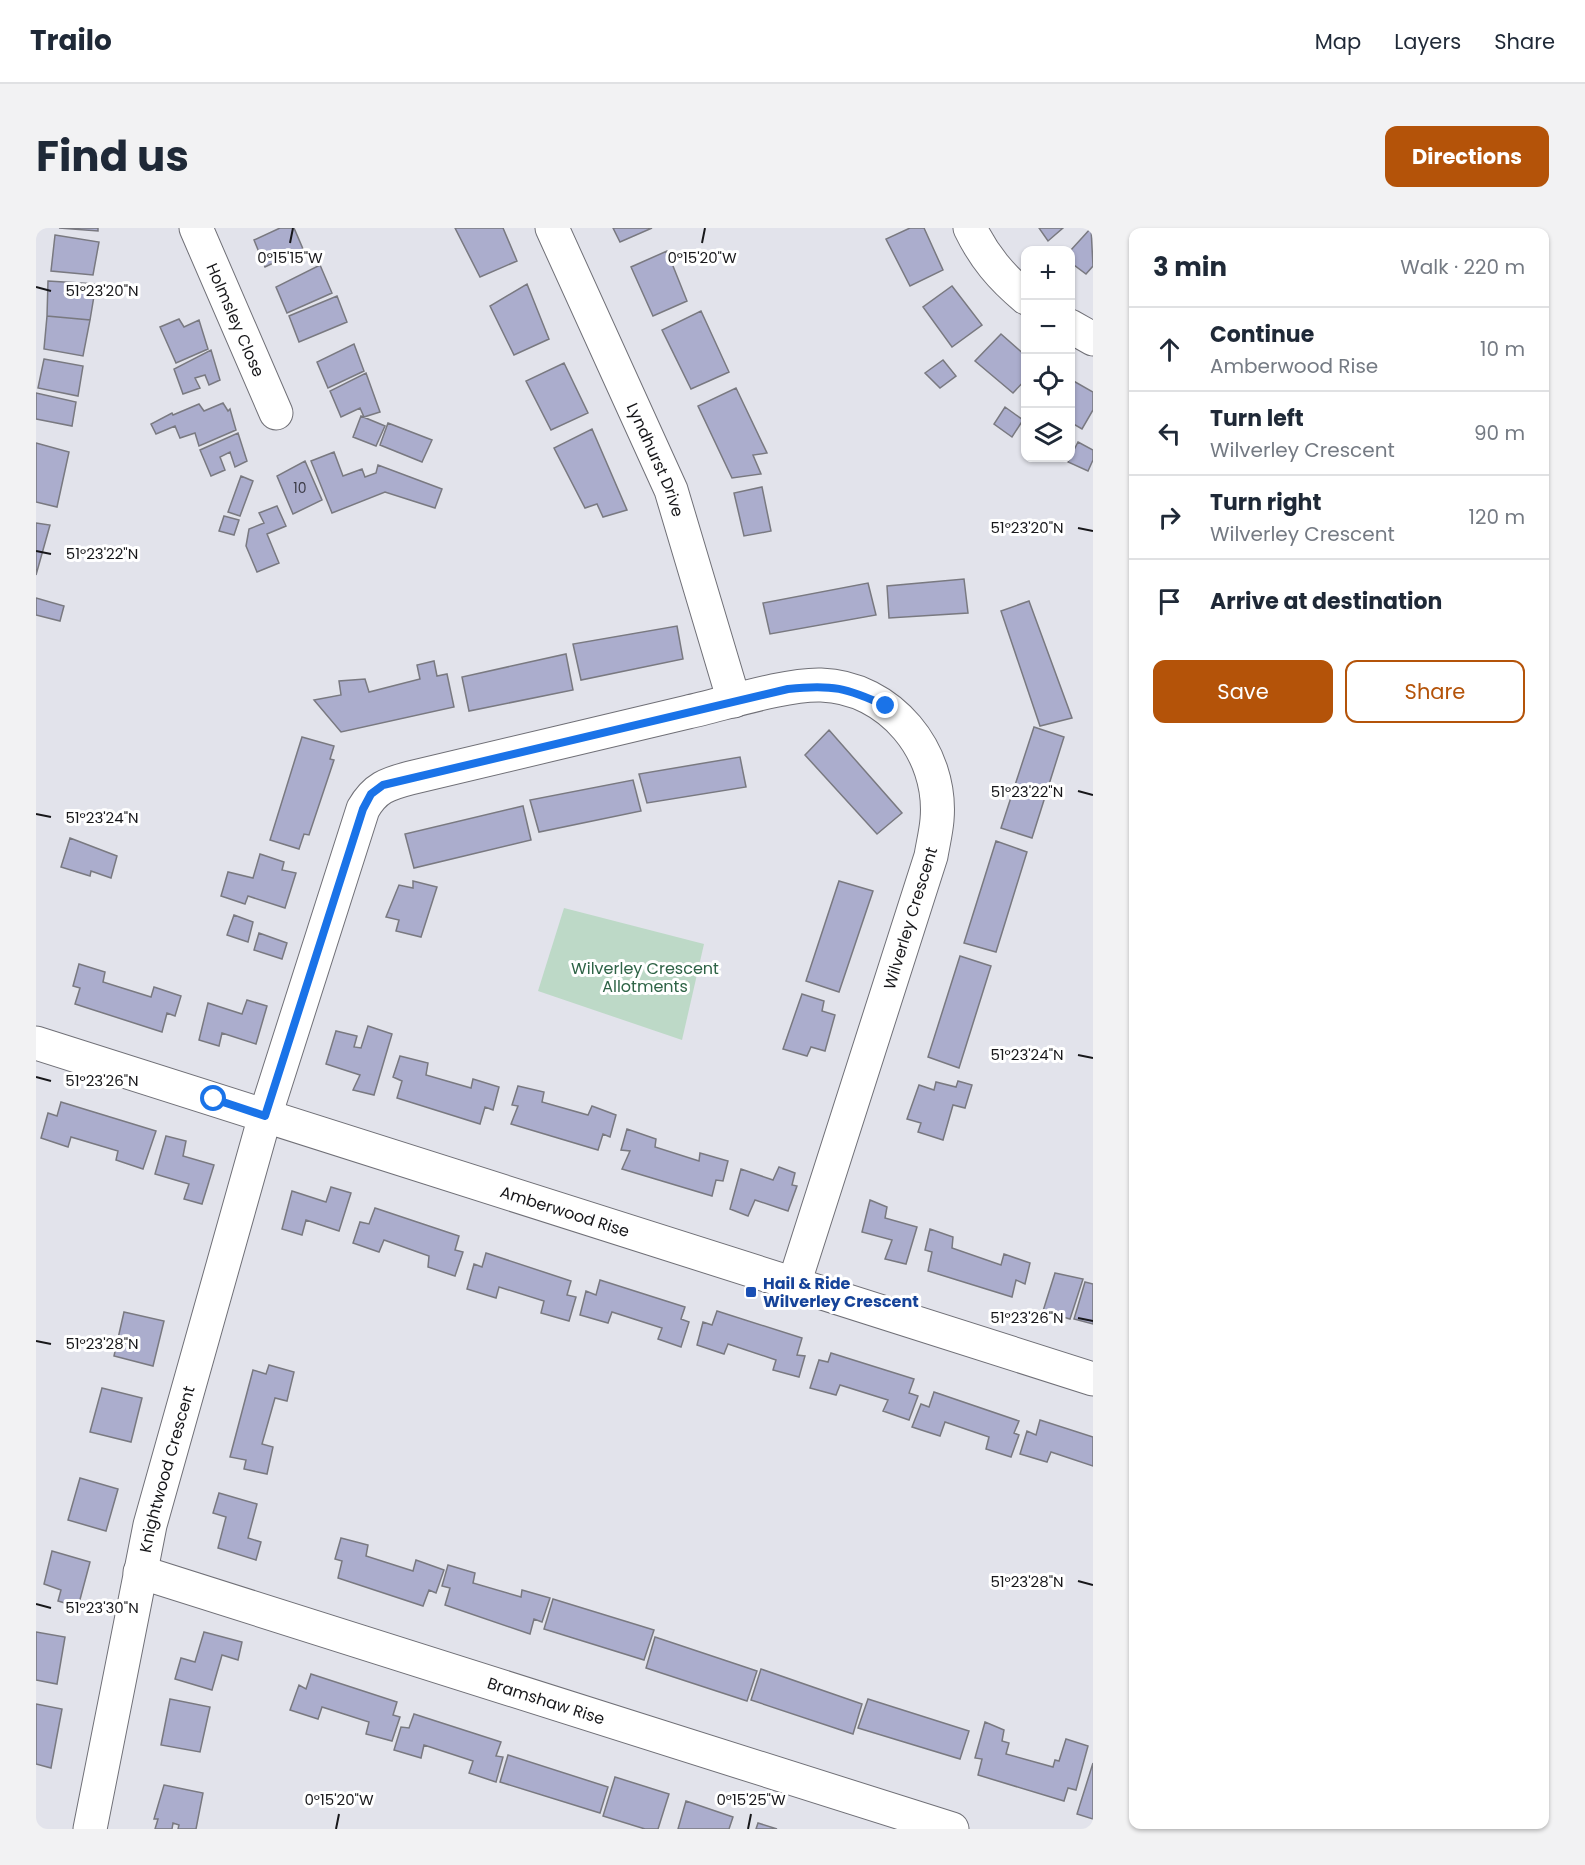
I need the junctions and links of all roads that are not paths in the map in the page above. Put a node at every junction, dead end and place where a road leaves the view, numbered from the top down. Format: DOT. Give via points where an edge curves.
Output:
graph roads {
  1 [pos="196,228"];
  2 [pos="552,228"];
  3 [pos="970,228"];
  4 [pos="1021,294"];
  5 [pos="1075,328"];
  6 [pos="1093,339"];
  7 [pos="276,413"];
  8 [pos="734,701"];
  9 [pos="36,1043"];
  10 [pos="265,1116"];
  11 [pos="794,1284"];
  12 [pos="1093,1379"];
  13 [pos="140,1572"];
  14 [pos="90,1829"];
  15 [pos="952,1829"];
  1 -- 7 [label="street, Holmsley Close"];
  2 -- 8 [label="street, Lyndhurst Drive" via="671,490"];
  3 -- 4 [label="street" via="1001,277"];
  5 -- 6 [label="street"];
  8 -- 10 [label="street, Wilverley Crescent" via="410,778 383,785 371,794"];
  8 -- 11 [label="street, Wilverley Crescent" via="821,685 852,690 886,706 910,729 928,759 936,792 938,820 931,856"];
  9 -- 10 [label="street, Amberwood Rise"];
  10 -- 11 [label="street, Amberwood Rise"];
  10 -- 13 [label="street, Knightwood Crescent"];
  11 -- 12 [label="street, Amberwood Rise"];
  13 -- 14 [label="street, Knightwood Crescent"];
  13 -- 15 [label="street, Bramshaw Rise"];
}
